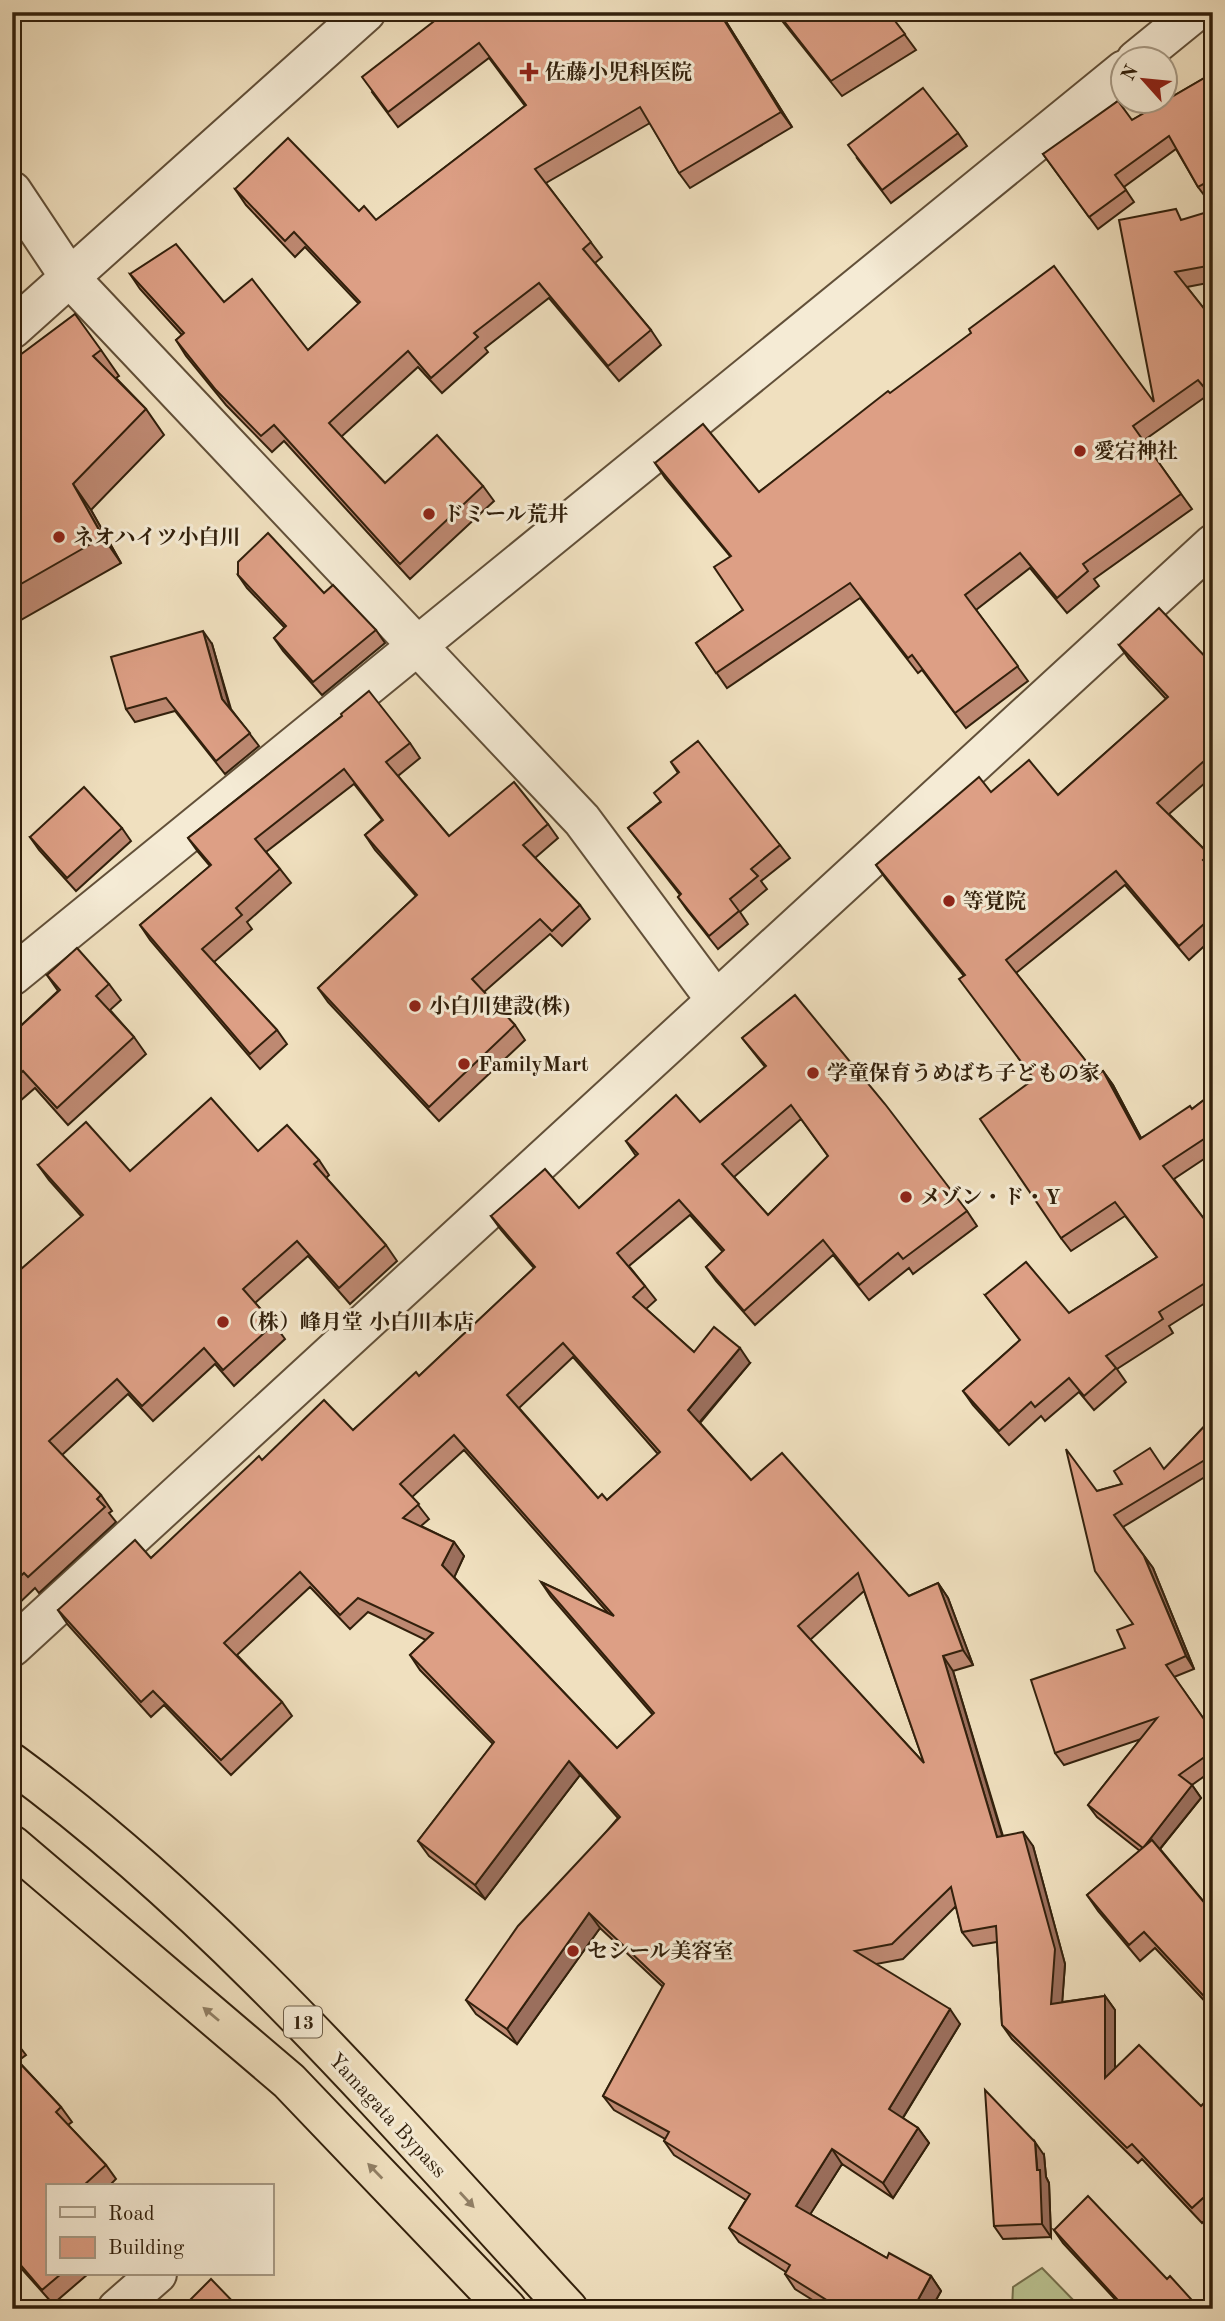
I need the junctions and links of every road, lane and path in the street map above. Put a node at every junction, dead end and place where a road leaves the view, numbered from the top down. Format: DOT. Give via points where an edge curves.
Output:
graph roads {
  1 [pos="366,12"];
  2 [pos="1195,12"];
  3 [pos="1153,46"];
  4 [pos="1110,80"];
  5 [pos="12,191"];
  6 [pos="70,278"];
  7 [pos="12,329"];
  8 [pos="1213,544"];
  9 [pos="418,647"];
  10 [pos="12,976"];
  11 [pos="715,999"];
  12 [pos="12,1647"];
  13 [pos="12,1734"];
  14 [pos="12,1763"];
  15 [pos="14,1847"];
  16 [pos="257,1973"];
  17 [pos="155,2276"];
  18 [pos="117,2309"];
  19 [pos="507,2309"];
  20 [pos="568,2309"];
  1 -- 6 [label="street"];
  2 -- 3 [label="street"];
  4 -- 9 [label="street"];
  5 -- 6 [label="street"];
  6 -- 7 [label="street"];
  6 -- 9 [label="street"];
  8 -- 11 [label="street"];
  9 -- 10 [label="street"];
  9 -- 11 [label="street" via="582,820"];
  11 -- 12 [label="street"];
  13 -- 16 [label="highway" via="194,1896"];
  14 -- 16 [label="highway, Yamagata Bypass / 13" via="62,1799"];
  19 -- 15 [label="highway, 13, one-way" via="289,2081"];
  16 -- 20 [label="highway, Yamagata Bypass / 13, one-way"];
  17 -- 18 [label="street"];
}
